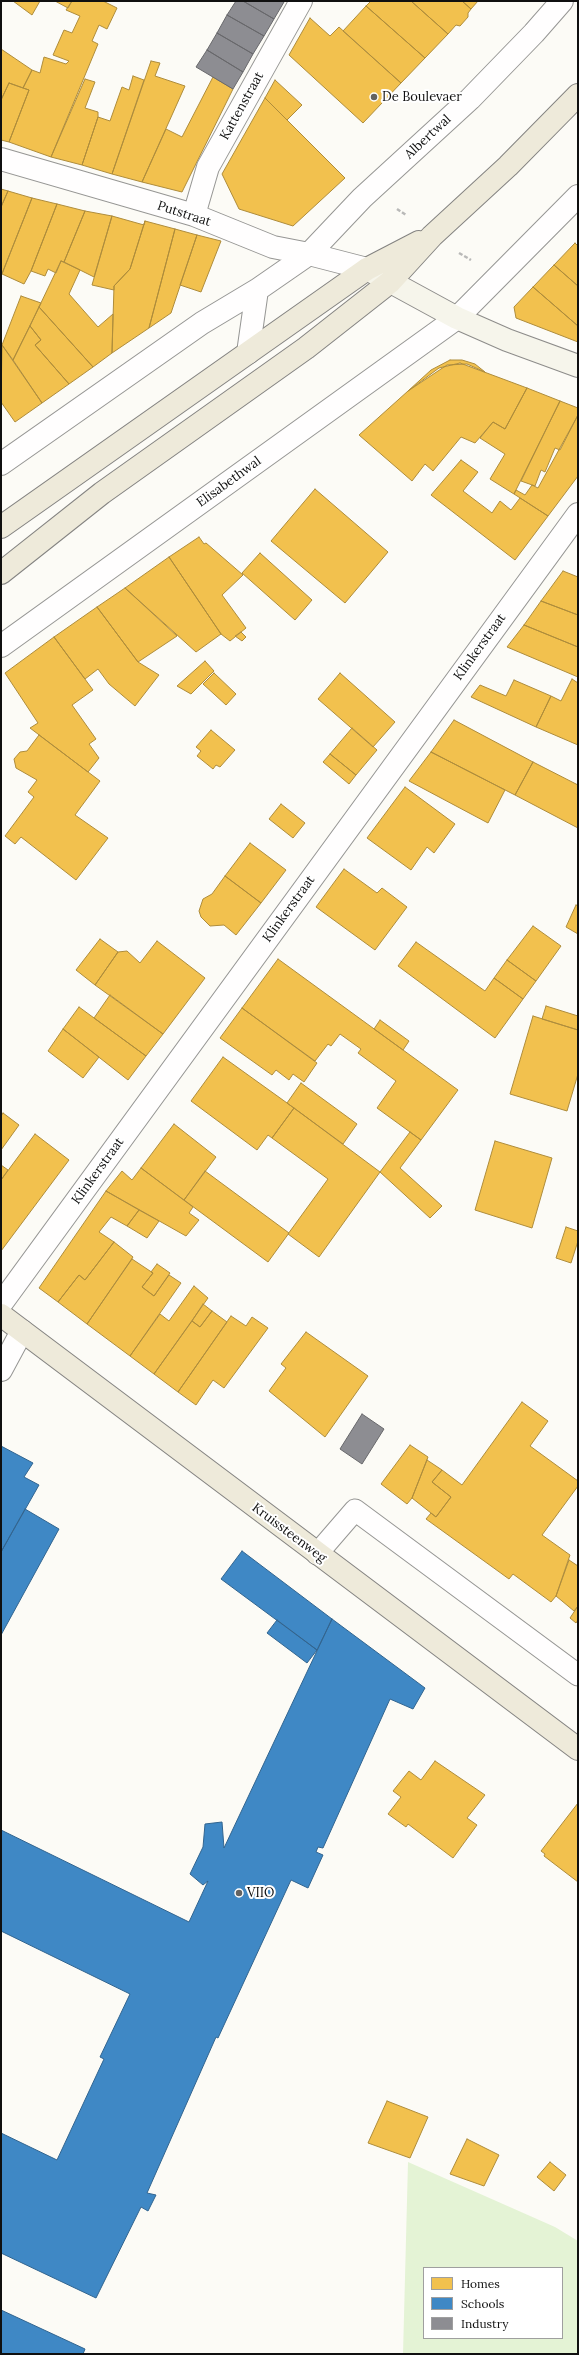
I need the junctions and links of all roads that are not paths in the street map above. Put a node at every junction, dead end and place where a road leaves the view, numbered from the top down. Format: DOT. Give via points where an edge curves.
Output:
graph roads {
  1 [pos="301,1"];
  2 [pos="562,1"];
  3 [pos="578,95"];
  4 [pos="1,159"];
  5 [pos="578,196"];
  6 [pos="194,215"];
  7 [pos="432,236"];
  8 [pos="310,254"];
  9 [pos="367,269"];
  10 [pos="390,282"];
  11 [pos="257,290"];
  12 [pos="457,318"];
  13 [pos="248,353"];
  14 [pos="578,366"];
  15 [pos="1,464"];
  16 [pos="578,514"];
  17 [pos="1,527"];
  18 [pos="1,573"];
  19 [pos="1,646"];
  20 [pos="1,1304"];
  21 [pos="1,1315"];
  22 [pos="22,1331"];
  23 [pos="1,1370"];
  24 [pos="317,1554"];
  25 [pos="578,1675"];
  26 [pos="578,1749"];
  1 -- 6 [label="street, Kattenstraat" via="208,167"];
  2 -- 8 [label="street, Albertwal" via="486,82 362,198"];
  3 -- 7 [label="main road" via="508,166"];
  4 -- 6 [label="street, Putstraat"];
  5 -- 12 [label="street"];
  6 -- 8 [label="street, Putstraat" via="273,247"];
  7 -- 9 [label="main road"];
  7 -- 10 [label="main road"];
  8 -- 9 [label="street, Putstraat"];
  8 -- 11 [label="street"];
  9 -- 10 [label="street"];
  9 -- 13 [label="main road"];
  10 -- 12 [label="street"];
  10 -- 18 [label="main road" via="306,348 102,493"];
  11 -- 13 [label="street"];
  11 -- 15 [label="street" via="202,323"];
  12 -- 14 [label="street" via="507,340"];
  12 -- 19 [label="street, Elisabethwal"];
  13 -- 17 [label="main road"];
  16 -- 20 [label="street, Klinkerstraat"];
  21 -- 22 [label="main road, Kruissteenweg"];
  22 -- 23 [label="street"];
  22 -- 24 [label="main road, Kruissteenweg"];
  24 -- 25 [label="lane" via="355,1510"];
  24 -- 26 [label="main road, Kruissteenweg"];
}
